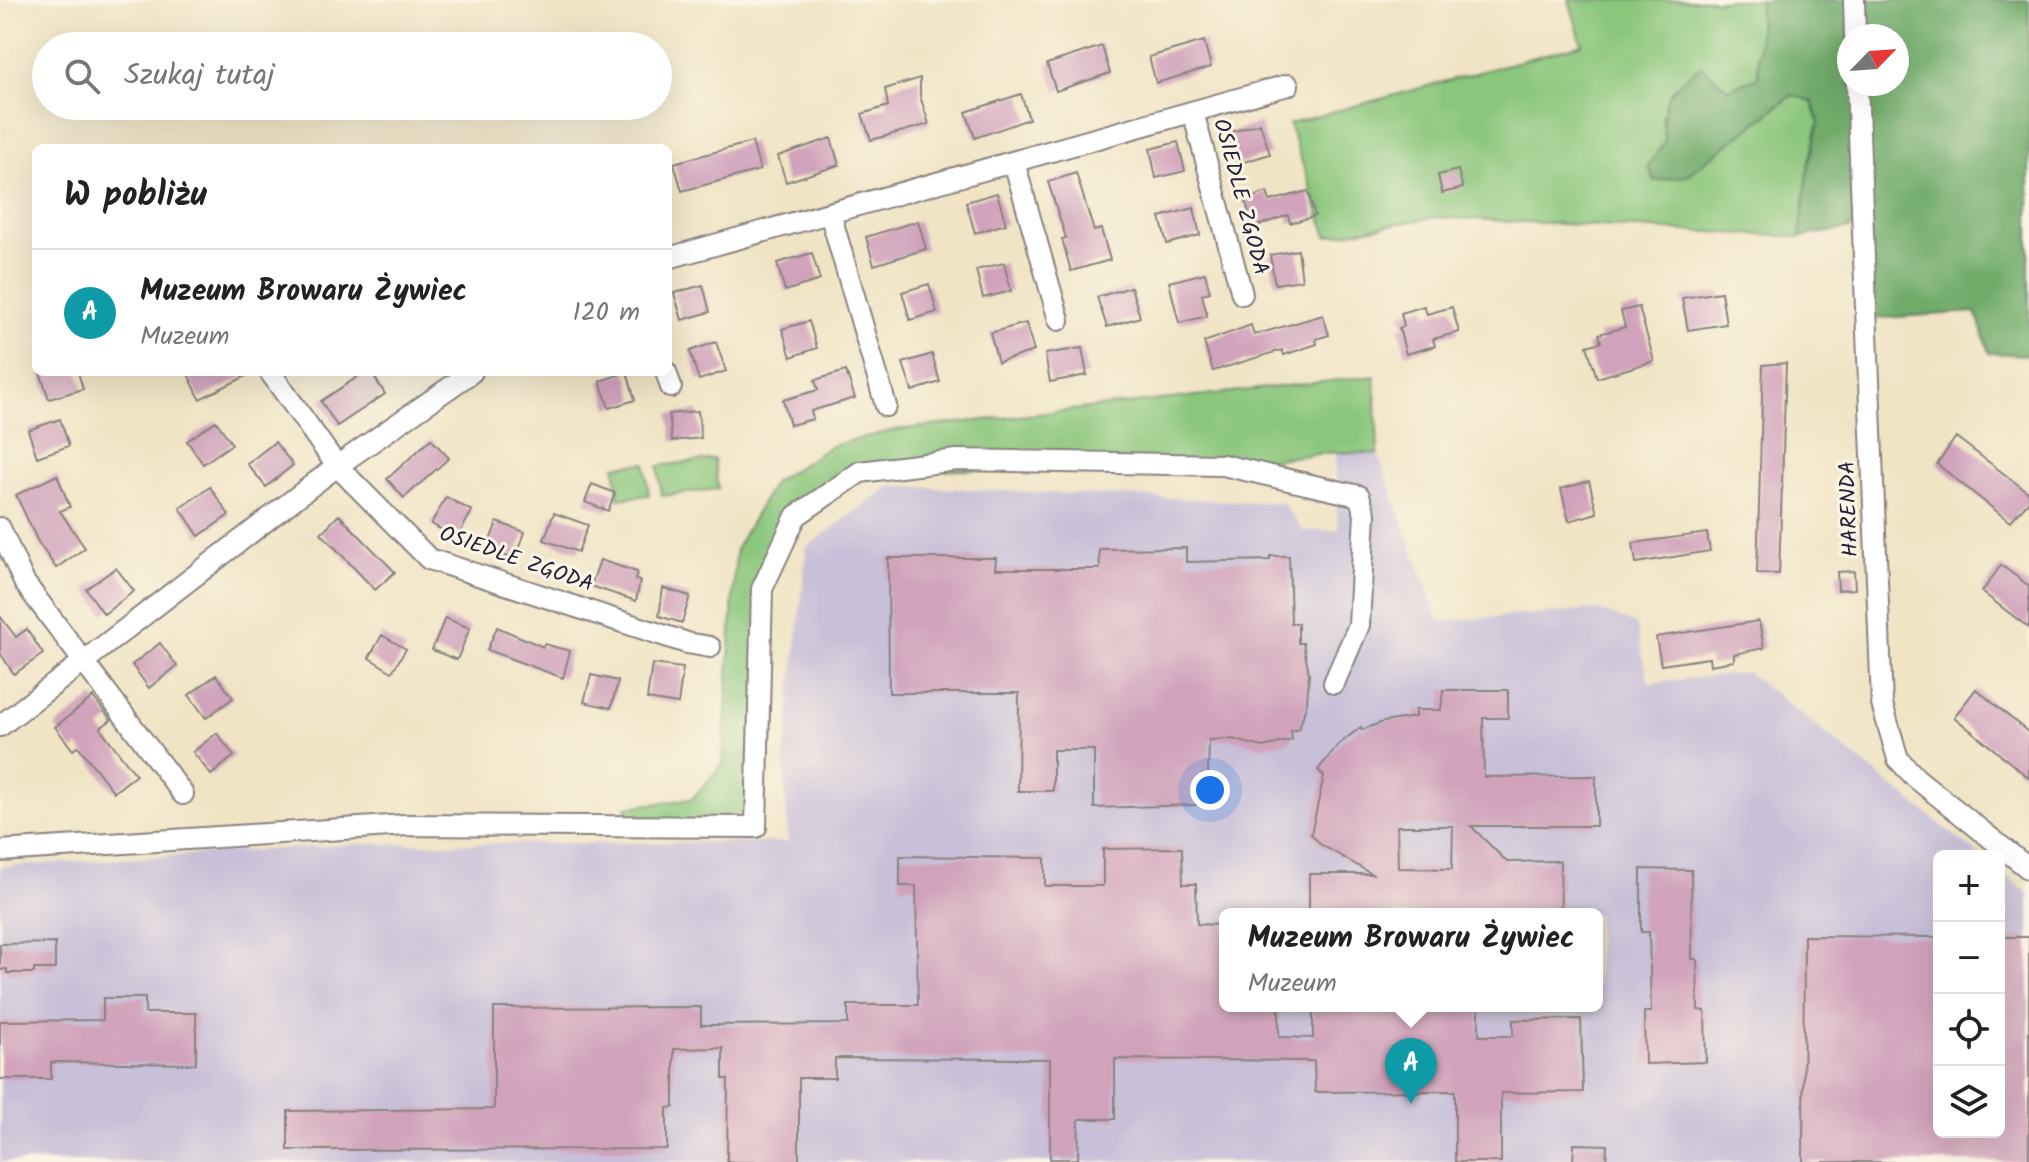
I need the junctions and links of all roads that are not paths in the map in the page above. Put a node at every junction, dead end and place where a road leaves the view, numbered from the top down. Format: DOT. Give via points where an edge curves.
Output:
graph roads {
  1 [pos="1854,0"];
  2 [pos="1855,24"];
  3 [pos="1288,85"];
  4 [pos="1857,96"];
  5 [pos="1193,112"];
  6 [pos="1014,162"];
  7 [pos="830,213"];
  8 [pos="672,257"];
  9 [pos="1242,294"];
  10 [pos="1059,320"];
  11 [pos="273,376"];
  12 [pos="463,376"];
  13 [pos="886,406"];
  14 [pos="337,466"];
  15 [pos="0,528"];
  16 [pos="710,647"];
  17 [pos="85,662"];
  18 [pos="1334,683"];
  19 [pos="0,726"];
  20 [pos="183,794"];
  21 [pos="0,851"];
  22 [pos="2029,869"];
  1 -- 2 [label="street"];
  3 -- 5 [label="street, OSIEDLE ZGODA"];
  4 -- 22 [label="street, HARENDA" via="1882,704 1898,759"];
  5 -- 6 [label="street, OSIEDLE ZGODA"];
  5 -- 9 [label="street, OSIEDLE ZGODA"];
  6 -- 7 [label="street, OSIEDLE ZGODA"];
  6 -- 10 [label="street"];
  7 -- 8 [label="street, OSIEDLE ZGODA"];
  7 -- 13 [label="street"];
  11 -- 14 [label="street, OSIEDLE ZGODA"];
  12 -- 14 [label="street"];
  14 -- 16 [label="street, OSIEDLE ZGODA" via="429,559"];
  14 -- 17 [label="street"];
  15 -- 17 [label="street" via="24,582"];
  17 -- 19 [label="street"];
  17 -- 20 [label="street"];
  18 -- 21 [label="street" via="1359,625 1365,514 1359,496 1223,465 943,461 860,472 796,516 762,589 756,827 406,825"];
}
